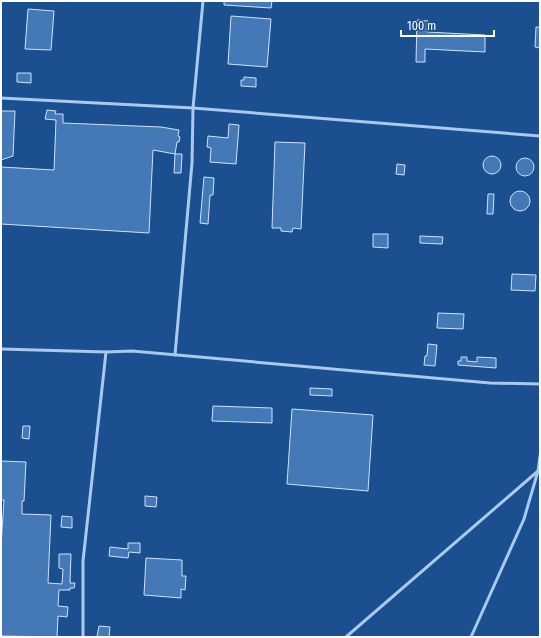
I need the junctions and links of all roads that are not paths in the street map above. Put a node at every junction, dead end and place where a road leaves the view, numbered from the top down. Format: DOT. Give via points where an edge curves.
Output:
graph roads {
  1 [pos="203,1"];
  2 [pos="1,98"];
  3 [pos="193,108"];
  4 [pos="540,136"];
  5 [pos="1,349"];
  6 [pos="106,352"];
  7 [pos="175,355"];
  8 [pos="540,384"];
  9 [pos="540,456"];
  10 [pos="538,471"];
  11 [pos="83,637"];
  12 [pos="346,637"];
  13 [pos="471,637"];
  1 -- 3 [label="lane"];
  2 -- 3 [label="lane"];
  3 -- 4 [label="lane"];
  3 -- 7 [label="lane" via="192,163"];
  5 -- 6 [label="lane"];
  6 -- 7 [label="lane" via="132,351"];
  6 -- 11 [label="lane" via="83,561"];
  7 -- 8 [label="lane" via="490,383"];
  9 -- 10 [label="lane"];
  10 -- 12 [label="lane"];
  10 -- 13 [label="lane" via="524,519"];
}
